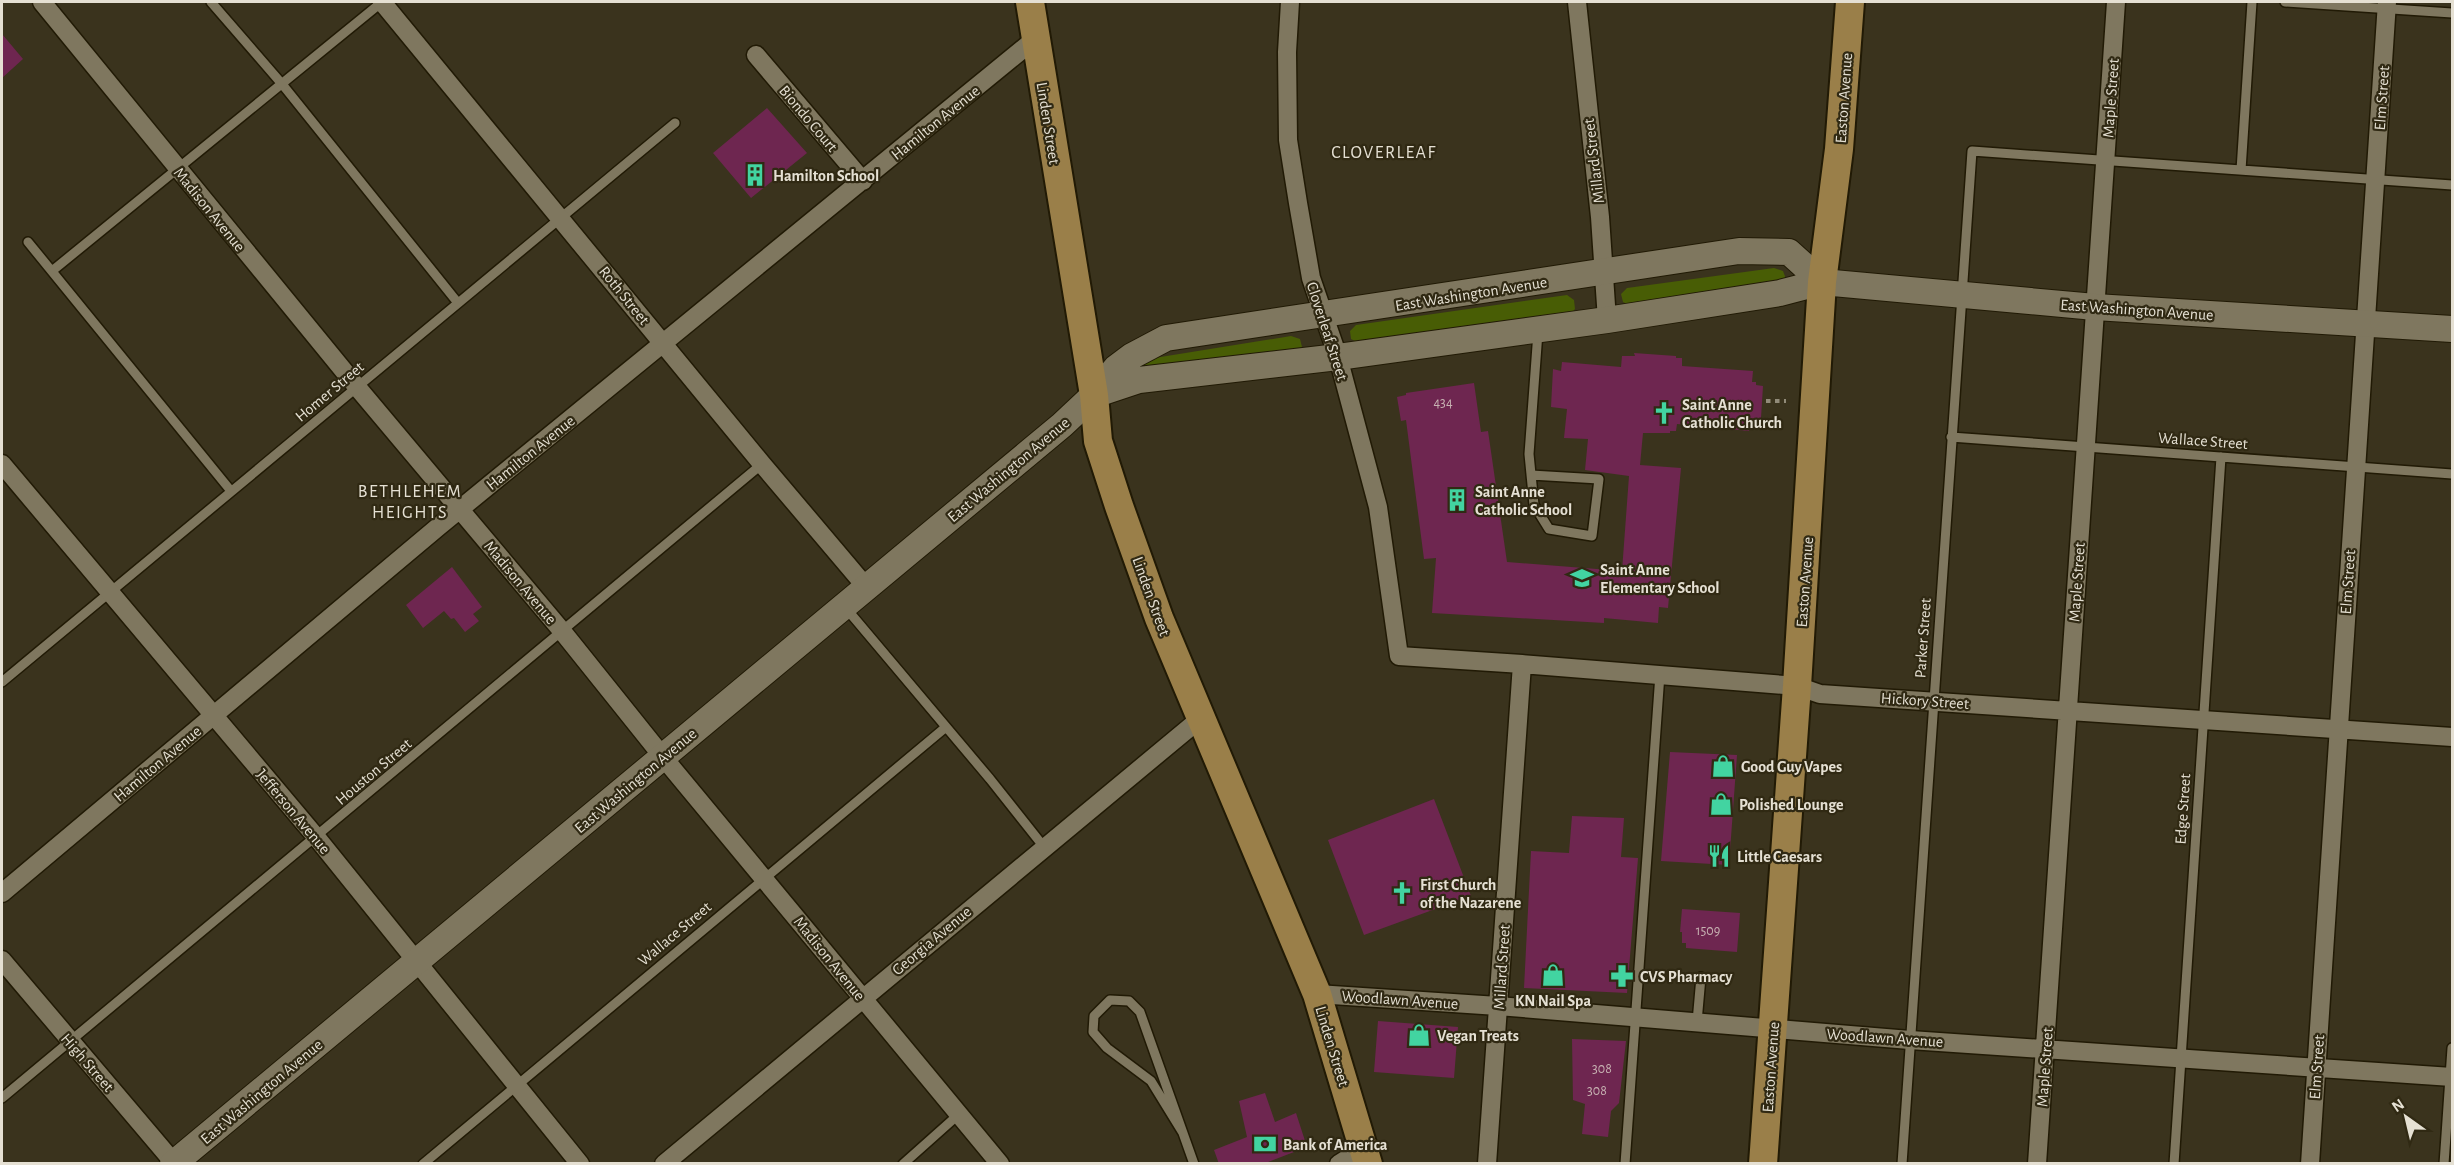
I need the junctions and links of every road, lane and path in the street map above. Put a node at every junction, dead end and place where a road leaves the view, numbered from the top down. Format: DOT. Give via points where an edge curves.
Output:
graph roads {
  1 [pos="42,2"];
  2 [pos="211,2"];
  3 [pos="382,2"];
  4 [pos="1030,2"];
  5 [pos="1290,2"];
  6 [pos="1577,2"];
  7 [pos="1850,2"];
  8 [pos="2116,2"];
  9 [pos="2252,2"];
  10 [pos="2285,2"];
  11 [pos="2387,5"];
  12 [pos="2452,13"];
  13 [pos="1035,39"];
  14 [pos="756,55"];
  15 [pos="282,84"];
  16 [pos="675,123"];
  17 [pos="2106,160"];
  18 [pos="178,170"];
  19 [pos="2241,170"];
  20 [pos="2375,180"];
  21 [pos="863,181"];
  22 [pos="2452,185"];
  23 [pos="561,218"];
  24 [pos="28,242"];
  25 [pos="52,272"];
  26 [pos="1603,272"];
  27 [pos="1822,282"];
  28 [pos="1963,295"];
  29 [pos="458,303"];
  30 [pos="2095,307"];
  31 [pos="1325,315"];
  32 [pos="1607,320"];
  33 [pos="2364,322"];
  34 [pos="1538,329"];
  35 [pos="2452,329"];
  36 [pos="664,343"];
  37 [pos="1338,357"];
  38 [pos="357,387"];
  39 [pos="1094,395"];
  40 [pos="1766,401"];
  41 [pos="1786,402"];
  42 [pos="1951,437"];
  43 [pos="2085,447"];
  44 [pos="2221,457"];
  45 [pos="2,464"];
  46 [pos="762,464"];
  47 [pos="2355,467"];
  48 [pos="2452,474"];
  49 [pos="1531,475"];
  50 [pos="231,491"];
  51 [pos="460,510"];
  52 [pos="867,588"];
  53 [pos="109,592"];
  54 [pos="845,607"];
  55 [pos="562,631"];
  56 [pos="1399,656"];
  57 [pos="1522,664"];
  58 [pos="1660,674"];
  59 [pos="2,682"];
  60 [pos="1797,686"];
  61 [pos="1932,700"];
  62 [pos="2067,710"];
  63 [pos="214,715"];
  64 [pos="1201,718"];
  65 [pos="2203,720"];
  66 [pos="946,727"];
  67 [pos="2338,730"];
  68 [pos="2452,737"];
  69 [pos="663,757"];
  70 [pos="317,838"];
  71 [pos="1044,847"];
  72 [pos="764,878"];
  73 [pos="2,893"];
  74 [pos="2,960"];
  75 [pos="417,961"];
  76 [pos="1701,977"];
  77 [pos="1317,994"];
  78 [pos="862,997"];
  79 [pos="1498,1006"];
  80 [pos="1636,1017"];
  81 [pos="1697,1022"];
  82 [pos="1773,1029"];
  83 [pos="70,1040"];
  84 [pos="1910,1040"];
  85 [pos="2045,1048"];
  86 [pos="2452,1048"];
  87 [pos="2181,1057"];
  88 [pos="2316,1067"];
  89 [pos="2451,1077"];
  90 [pos="515,1085"];
  91 [pos="2,1098"];
  92 [pos="958,1115"];
  93 [pos="1183,1133"];
  94 [pos="1366,1156"];
  95 [pos="174,1163"];
  96 [pos="423,1164"];
  97 [pos="580,1164"];
  98 [pos="664,1164"];
  99 [pos="903,1164"];
  100 [pos="1000,1164"];
  101 [pos="1194,1164"];
  102 [pos="1339,1164"];
  103 [pos="1486,1164"];
  104 [pos="1626,1164"];
  105 [pos="1763,1164"];
  106 [pos="1902,1164"];
  107 [pos="2037,1164"];
  108 [pos="2174,1164"];
  109 [pos="2310,1164"];
  110 [pos="2444,1164"];
  1 -- 18 [label="street, Madison Avenue"];
  2 -- 15 [label="lane"];
  3 -- 15 [label="lane"];
  3 -- 23 [label="street, Roth Street"];
  4 -- 13 [label="main road, Linden Street"];
  5 -- 31 [label="street, Cloverleaf Street" via="1288,140 1311,278"];
  6 -- 26 [label="street, Millard Street"];
  7 -- 27 [label="main road, Easton Avenue" via="1839,149"];
  8 -- 17 [label="street, Maple Street"];
  9 -- 19 [label="lane"];
  10 -- 11 [label="lane"];
  11 -- 12 [label="lane"];
  11 -- 20 [label="street, Elm Street"];
  13 -- 21 [label="street, Hamilton Avenue"];
  13 -- 39 [label="main road, Linden Street"];
  14 -- 21 [label="street, Biondo Court"];
  15 -- 18 [label="lane"];
  15 -- 29 [label="lane"];
  16 -- 23 [label="lane, Homer Street"];
  17 -- 19 [label="lane"];
  17 -- 28 [label="lane, Parker Street" via="1972,151"];
  17 -- 30 [label="street, Maple Street"];
  18 -- 25 [label="lane"];
  18 -- 38 [label="street, Madison Avenue"];
  19 -- 20 [label="lane"];
  20 -- 22 [label="lane"];
  20 -- 33 [label="street, Elm Street"];
  21 -- 36 [label="street, Hamilton Avenue"];
  23 -- 29 [label="lane, Homer Street"];
  23 -- 36 [label="street, Roth Street"];
  24 -- 25 [label="lane"];
  25 -- 50 [label="lane"];
  26 -- 27 [label="street, East Washington Avenue" via="1739,251 1790,252"];
  26 -- 31 [label="street, East Washington Avenue"];
  26 -- 32 [label="street, Millard Street"];
  27 -- 28 [label="street, East Washington Avenue"];
  27 -- 32 [label="street, East Washington Avenue" via="1780,293"];
  27 -- 60 [label="main road, Easton Avenue"];
  28 -- 30 [label="street, East Washington Avenue"];
  28 -- 42 [label="lane, Parker Street"];
  29 -- 38 [label="lane, Homer Street"];
  30 -- 33 [label="street, East Washington Avenue"];
  30 -- 43 [label="street, Maple Street"];
  31 -- 37 [label="street, Cloverleaf Street"];
  31 -- 39 [label="street, East Washington Avenue" via="1166,338 1116,368"];
  32 -- 34 [label="street, East Washington Avenue"];
  33 -- 35 [label="street, East Washington Avenue"];
  33 -- 47 [label="street, Elm Street"];
  34 -- 37 [label="street, East Washington Avenue"];
  34 -- 49 [label="lane" via="1529,454"];
  36 -- 46 [label="street, Roth Street"];
  36 -- 51 [label="street, Hamilton Avenue"];
  37 -- 39 [label="street, East Washington Avenue" via="1139,380"];
  37 -- 56 [label="street, Cloverleaf Street" via="1378,507"];
  38 -- 50 [label="lane, Homer Street"];
  38 -- 51 [label="street, Madison Avenue"];
  39 -- 52 [label="street, East Washington Avenue"];
  39 -- 64 [label="main road, Linden Street" via="1098,441 1159,618"];
  40 -- 41 [label="path"];
  42 -- 43 [label="lane, Wallace Street"];
  42 -- 61 [label="lane, Parker Street"];
  43 -- 44 [label="lane, Wallace Street"];
  43 -- 62 [label="street, Maple Street"];
  44 -- 47 [label="lane, Wallace Street"];
  44 -- 65 [label="lane, Edge Street"];
  45 -- 53 [label="street, Jefferson Avenue"];
  46 -- 52 [label="street, Roth Street"];
  46 -- 55 [label="lane, Houston Street"];
  47 -- 48 [label="lane, Wallace Street"];
  47 -- 67 [label="street, Elm Street"];
  49 -- 49 [label="lane" via="1534,506 1549,529 1592,536 1599,479"];
  50 -- 53 [label="lane, Homer Street"];
  51 -- 55 [label="street, Madison Avenue"];
  51 -- 63 [label="street, Hamilton Avenue"];
  52 -- 54 [label="street, East Washington Avenue"];
  53 -- 59 [label="lane, Homer Street"];
  53 -- 63 [label="street, Jefferson Avenue"];
  54 -- 66 [label="lane"];
  54 -- 69 [label="street, East Washington Avenue"];
  55 -- 69 [label="street, Madison Avenue"];
  55 -- 70 [label="lane, Houston Street"];
  56 -- 57 [label="street, Hickory Street"];
  57 -- 58 [label="street, Hickory Street"];
  57 -- 79 [label="street, Millard Street"];
  58 -- 60 [label="street, Hickory Street"];
  58 -- 80 [label="lane"];
  60 -- 61 [label="street, Hickory Street" via="1820,694"];
  60 -- 82 [label="main road, Easton Avenue"];
  61 -- 62 [label="street, Hickory Street"];
  61 -- 84 [label="lane, Parker Street"];
  62 -- 65 [label="street, Hickory Street"];
  62 -- 85 [label="street, Maple Street"];
  63 -- 70 [label="street, Jefferson Avenue"];
  63 -- 73 [label="street, Hamilton Avenue"];
  64 -- 71 [label="street, Georgia Avenue"];
  64 -- 77 [label="main road, Linden Street"];
  65 -- 67 [label="street, Hickory Street"];
  65 -- 87 [label="lane, Edge Street"];
  66 -- 71 [label="lane"];
  66 -- 72 [label="lane, Wallace Street"];
  67 -- 68 [label="street, Hickory Street"];
  67 -- 88 [label="street, Elm Street"];
  69 -- 72 [label="street, Madison Avenue"];
  69 -- 75 [label="street, East Washington Avenue"];
  70 -- 75 [label="street, Jefferson Avenue"];
  70 -- 83 [label="lane, Houston Street"];
  71 -- 78 [label="street, Georgia Avenue"];
  72 -- 78 [label="street, Madison Avenue"];
  72 -- 90 [label="lane, Wallace Street"];
  74 -- 83 [label="street, High Street"];
  75 -- 90 [label="street, Jefferson Avenue"];
  75 -- 95 [label="street, East Washington Avenue"];
  76 -- 81 [label="lane"];
  77 -- 79 [label="street, Woodlawn Avenue"];
  77 -- 94 [label="main road, Linden Street"];
  78 -- 92 [label="street, Madison Avenue"];
  78 -- 98 [label="street, Georgia Avenue"];
  79 -- 80 [label="street, Woodlawn Avenue"];
  79 -- 103 [label="street, Millard Street"];
  80 -- 81 [label="street, Woodlawn Avenue"];
  80 -- 104 [label="lane"];
  81 -- 82 [label="street, Woodlawn Avenue"];
  82 -- 84 [label="street, Woodlawn Avenue"];
  82 -- 105 [label="main road, Easton Avenue"];
  83 -- 91 [label="lane, Houston Street"];
  83 -- 95 [label="street, High Street"];
  84 -- 85 [label="street, Woodlawn Avenue"];
  84 -- 106 [label="lane, Parker Street"];
  85 -- 87 [label="street, Woodlawn Avenue"];
  85 -- 107 [label="street, Maple Street"];
  86 -- 89 [label="lane"];
  87 -- 88 [label="street, Woodlawn Avenue"];
  87 -- 108 [label="lane, Edge Street"];
  88 -- 89 [label="street, Woodlawn Avenue"];
  88 -- 109 [label="street, Elm Street"];
  89 -- 110 [label="lane"];
  90 -- 96 [label="lane, Wallace Street"];
  90 -- 97 [label="street, Jefferson Avenue"];
  92 -- 99 [label="lane"];
  92 -- 100 [label="street, Madison Avenue"];
  93 -- 93 [label="lane" via="1151,1081 1107,1048 1093,1032 1094,1016 1110,1000 1129,1001 1140,1012"];
  93 -- 101 [label="lane"];
  94 -- 102 [label="street"];
}
